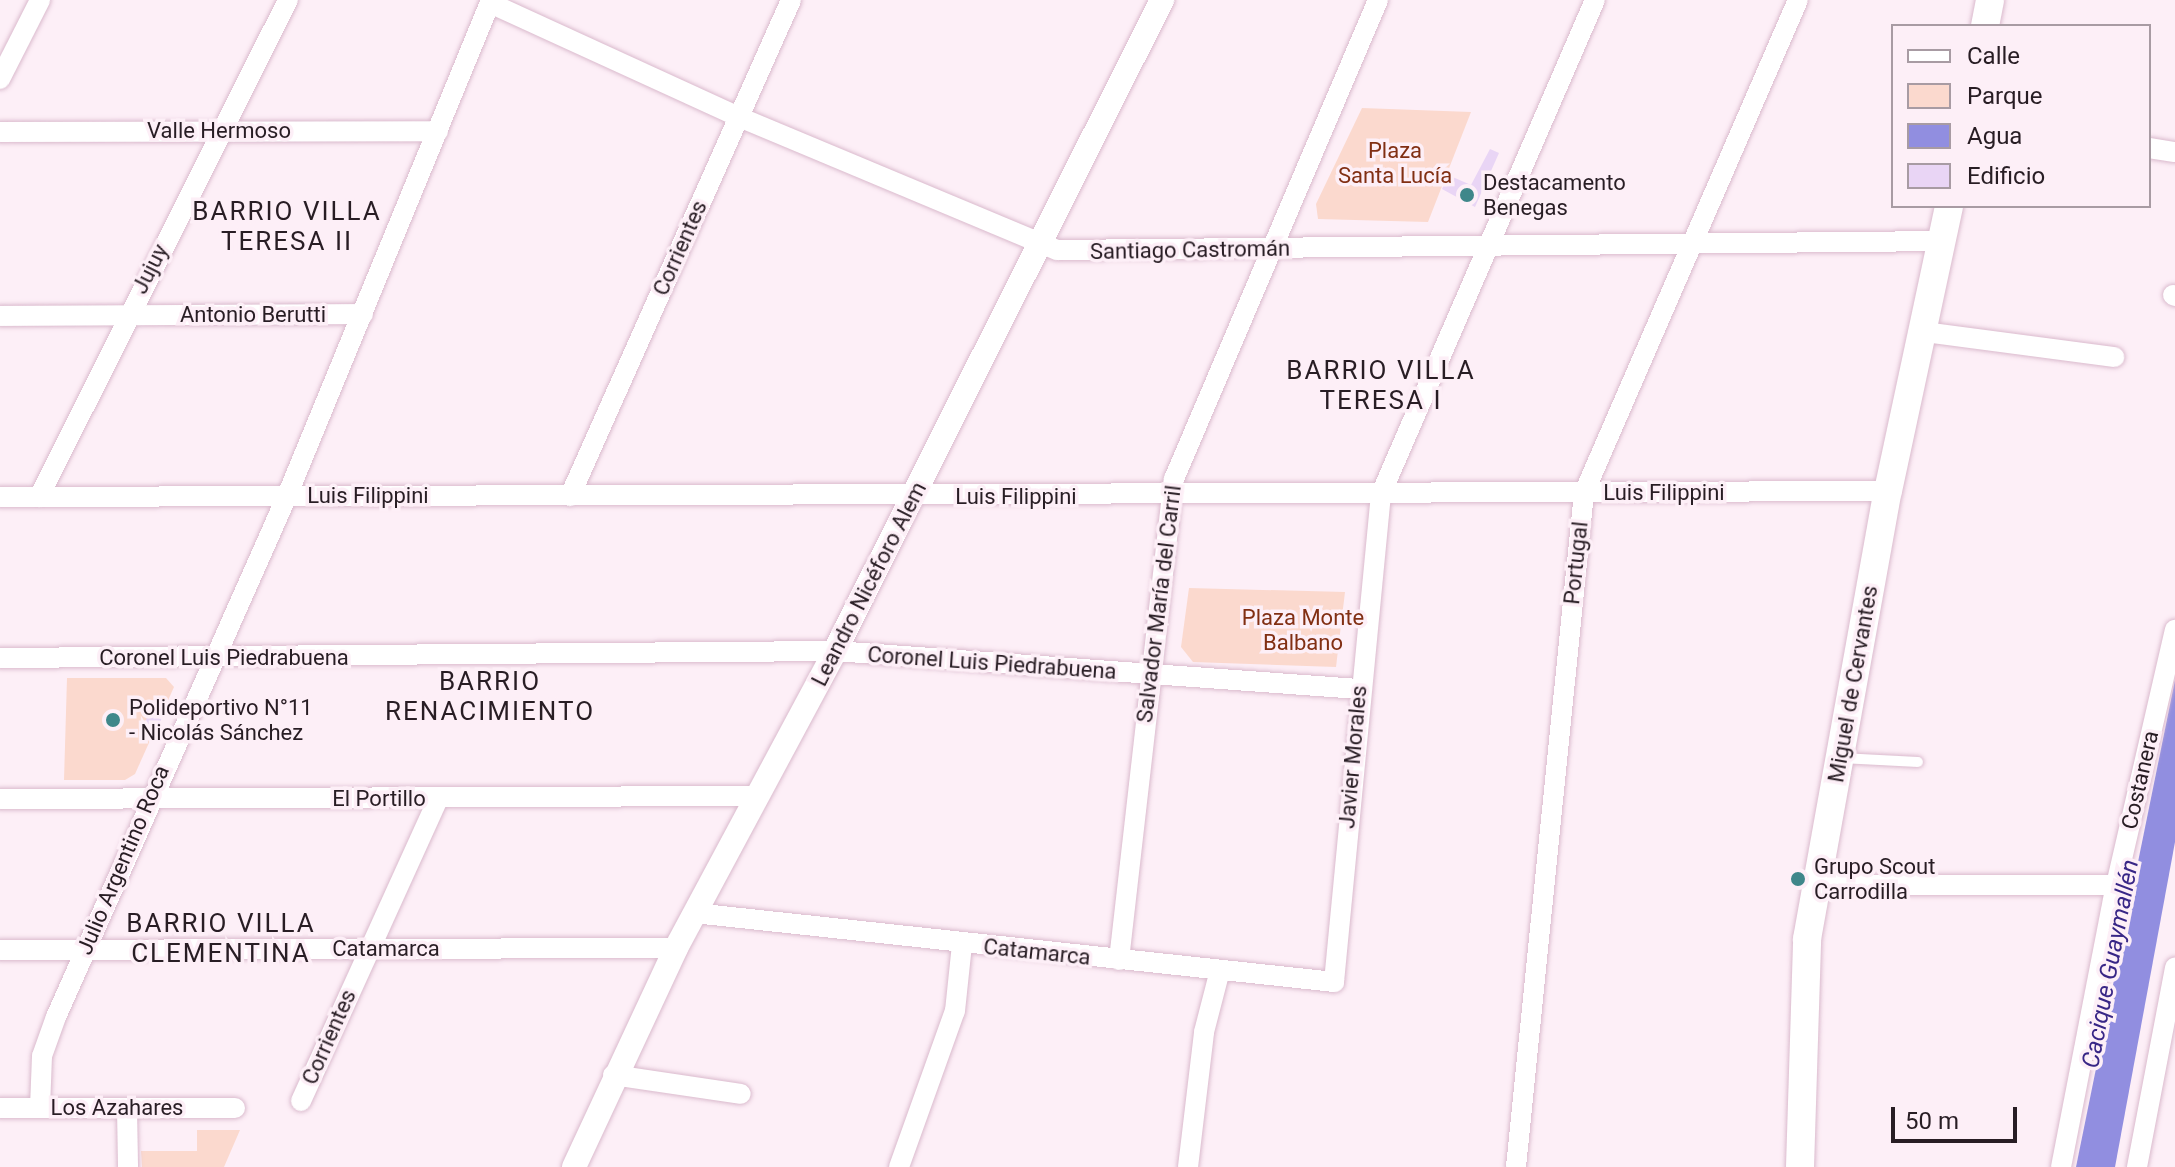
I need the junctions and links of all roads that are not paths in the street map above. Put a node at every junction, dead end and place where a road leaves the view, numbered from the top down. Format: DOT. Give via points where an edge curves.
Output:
graph roads {
  1 [pos="40,0"];
  2 [pos="288,0"];
  3 [pos="791,0"];
  4 [pos="1162,0"];
  5 [pos="1378,0"];
  6 [pos="1595,0"];
  7 [pos="1798,0"];
  8 [pos="1990,0"];
  9 [pos="491,1"];
  10 [pos="1985,24"];
  11 [pos="0,79"];
  12 [pos="739,117"];
  13 [pos="438,131"];
  14 [pos="0,132"];
  15 [pos="221,132"];
  16 [pos="2151,148"];
  17 [pos="2175,152"];
  18 [pos="1949,208"];
  19 [pos="1941,241"];
  20 [pos="1041,246"];
  21 [pos="1690,246"];
  22 [pos="1272,249"];
  23 [pos="1485,249"];
  24 [pos="363,314"];
  25 [pos="126,315"];
  26 [pos="0,316"];
  27 [pos="1924,332"];
  28 [pos="2114,357"];
  29 [pos="1888,491"];
  30 [pos="1584,493"];
  31 [pos="1381,494"];
  32 [pos="287,496"];
  33 [pos="570,496"];
  34 [pos="1170,496"];
  35 [pos="0,497"];
  36 [pos="39,497"];
  37 [pos="913,497"];
  38 [pos="2175,630"];
  39 [pos="835,651"];
  40 [pos="0,658"];
  41 [pos="212,658"];
  42 [pos="1148,674"];
  43 [pos="1359,689"];
  44 [pos="1839,758"];
  45 [pos="1918,762"];
  46 [pos="758,796"];
  47 [pos="0,799"];
  48 [pos="149,799"];
  49 [pos="438,799"];
  50 [pos="1817,885"];
  51 [pos="2116,885"];
  52 [pos="694,913"];
  53 [pos="962,944"];
  54 [pos="676,948"];
  55 [pos="368,949"];
  56 [pos="0,950"];
  57 [pos="84,950"];
  58 [pos="1119,960"];
  59 [pos="2175,968"];
  60 [pos="1220,970"];
  61 [pos="1334,982"];
  62 [pos="2169,1030"];
  63 [pos="613,1075"];
  64 [pos="741,1094"];
  65 [pos="301,1101"];
  66 [pos="0,1108"];
  67 [pos="40,1108"];
  68 [pos="127,1108"];
  69 [pos="235,1108"];
  70 [pos="128,1167"];
  71 [pos="574,1167"];
  72 [pos="899,1167"];
  73 [pos="1188,1167"];
  74 [pos="1516,1167"];
  75 [pos="1800,1167"];
  76 [pos="2061,1167"];
  77 [pos="2137,1167"];
  1 -- 11 [label="street"];
  2 -- 15 [label="street, Jujuy"];
  3 -- 12 [label="street, Corrientes"];
  4 -- 20 [label="street, Leandro Nicéforo Alem"];
  5 -- 22 [label="street, Salvador María del Carril"];
  6 -- 23 [label="street, Javier Morales"];
  7 -- 21 [label="street, Portugal"];
  8 -- 10 [label="main road"];
  9 -- 12 [label="street, Santiago Castromán"];
  9 -- 13 [label="street, Julio Argentino Roca"];
  12 -- 20 [label="street, Santiago Castromán"];
  12 -- 33 [label="street, Corrientes"];
  13 -- 15 [label="street, Valle Hermoso"];
  13 -- 24 [label="street, Julio Argentino Roca"];
  14 -- 15 [label="street, Valle Hermoso"];
  15 -- 25 [label="street, Jujuy"];
  16 -- 17 [label="street"];
  18 -- 19 [label="main road, Miguel de Cervantes"];
  19 -- 21 [label="street, Santiago Castromán"];
  19 -- 27 [label="main road, Miguel de Cervantes"];
  20 -- 22 [label="street, Santiago Castromán"];
  20 -- 37 [label="street, Leandro Nicéforo Alem"];
  21 -- 23 [label="street, Santiago Castromán"];
  21 -- 30 [label="street, Portugal"];
  22 -- 23 [label="street, Santiago Castromán"];
  22 -- 34 [label="street, Salvador María del Carril"];
  23 -- 31 [label="street, Javier Morales"];
  24 -- 25 [label="street, Antonio Berutti"];
  24 -- 32 [label="street, Julio Argentino Roca"];
  25 -- 26 [label="street, Antonio Berutti"];
  25 -- 36 [label="street, Jujuy"];
  27 -- 28 [label="street"];
  27 -- 29 [label="main road, Miguel de Cervantes"];
  29 -- 30 [label="street, Luis Filippini"];
  29 -- 44 [label="main road, Miguel de Cervantes"];
  30 -- 31 [label="street, Luis Filippini"];
  30 -- 74 [label="street, Portugal"];
  31 -- 34 [label="street, Luis Filippini"];
  31 -- 43 [label="street, Javier Morales"];
  32 -- 33 [label="street, Luis Filippini"];
  32 -- 36 [label="street, Luis Filippini"];
  32 -- 41 [label="street, Julio Argentino Roca"];
  33 -- 37 [label="street, Luis Filippini"];
  34 -- 37 [label="street, Luis Filippini"];
  34 -- 42 [label="street, Salvador María del Carril"];
  35 -- 36 [label="street, Luis Filippini"];
  37 -- 39 [label="street, Leandro Nicéforo Alem"];
  38 -- 51 [label="street, Costanera"];
  39 -- 41 [label="street, Coronel Luis Piedrabuena"];
  39 -- 42 [label="street, Coronel Luis Piedrabuena"];
  39 -- 46 [label="street, Leandro Nicéforo Alem"];
  40 -- 41 [label="street, Coronel Luis Piedrabuena"];
  41 -- 48 [label="street, Julio Argentino Roca"];
  42 -- 43 [label="street, Coronel Luis Piedrabuena"];
  42 -- 58 [label="street, Salvador María del Carril"];
  43 -- 61 [label="street, Javier Morales"];
  44 -- 45 [label="lane"];
  44 -- 50 [label="main road, Miguel de Cervantes"];
  46 -- 49 [label="street, El Portillo"];
  46 -- 52 [label="street, Leandro Nicéforo Alem"];
  47 -- 48 [label="street, El Portillo"];
  48 -- 49 [label="street, El Portillo"];
  48 -- 57 [label="street, Julio Argentino Roca"];
  49 -- 55 [label="street, Corrientes"];
  50 -- 51 [label="street"];
  50 -- 75 [label="main road, Miguel de Cervantes" via="1807,939"];
  51 -- 76 [label="street, Costanera"];
  52 -- 53 [label="street, Catamarca"];
  52 -- 54 [label="street, Leandro Nicéforo Alem"];
  53 -- 58 [label="street, Catamarca"];
  53 -- 72 [label="street" via="955,1011"];
  54 -- 55 [label="street, Catamarca"];
  54 -- 63 [label="street, Leandro Nicéforo Alem"];
  55 -- 57 [label="street, Catamarca"];
  55 -- 65 [label="street, Corrientes"];
  56 -- 57 [label="street, Catamarca"];
  57 -- 67 [label="street, Julio Argentino Roca" via="42,1056"];
  58 -- 60 [label="street, Catamarca"];
  59 -- 62 [label="street"];
  60 -- 61 [label="street, Catamarca"];
  60 -- 73 [label="street" via="1204,1032"];
  62 -- 77 [label="street"];
  63 -- 64 [label="street"];
  63 -- 71 [label="street, Leandro Nicéforo Alem"];
  66 -- 67 [label="street, Los Azahares"];
  67 -- 68 [label="street, Los Azahares"];
  68 -- 69 [label="street, Los Azahares"];
  68 -- 70 [label="street"];
}
